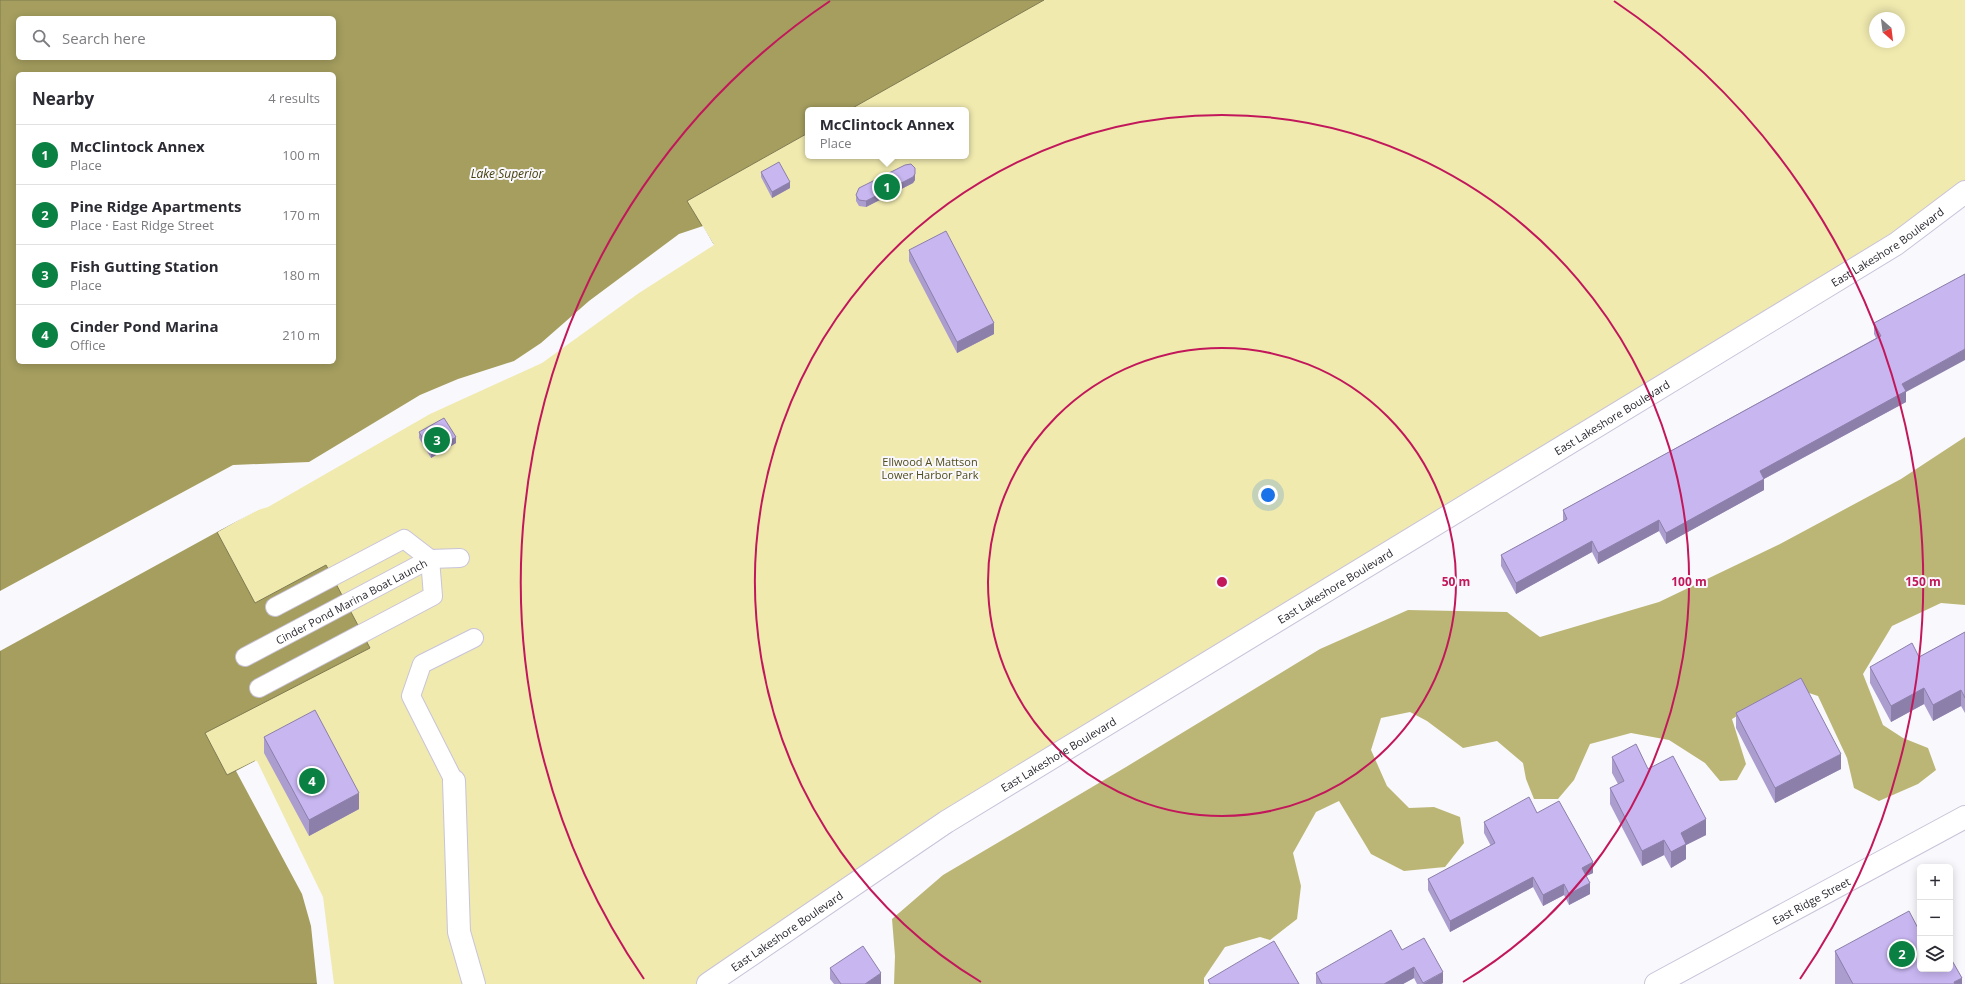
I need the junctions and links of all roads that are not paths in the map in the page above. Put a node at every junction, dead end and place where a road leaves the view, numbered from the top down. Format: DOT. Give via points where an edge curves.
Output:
graph roads {
  1 [pos="1965,192"];
  2 [pos="460,558"];
  3 [pos="430,559"];
  4 [pos="275,607"];
  5 [pos="474,638"];
  6 [pos="245,657"];
  7 [pos="259,688"];
  8 [pos="454,781"];
  9 [pos="1965,817"];
  10 [pos="474,984"];
  11 [pos="708,984"];
  12 [pos="1656,984"];
  1 -- 11 [label="street, East Lakeshore Boulevard" via="1896,244 946,822"];
  2 -- 3 [label="lane, Cinder Pond Marina Boat Launch"];
  3 -- 4 [label="lane" via="404,539"];
  3 -- 6 [label="lane, Cinder Pond Marina Boat Launch"];
  3 -- 7 [label="lane" via="434,596"];
  5 -- 8 [label="lane" via="422,664 411,696"];
  8 -- 10 [label="street" via="459,932"];
  9 -- 12 [label="street, East Ridge Street"];
}
